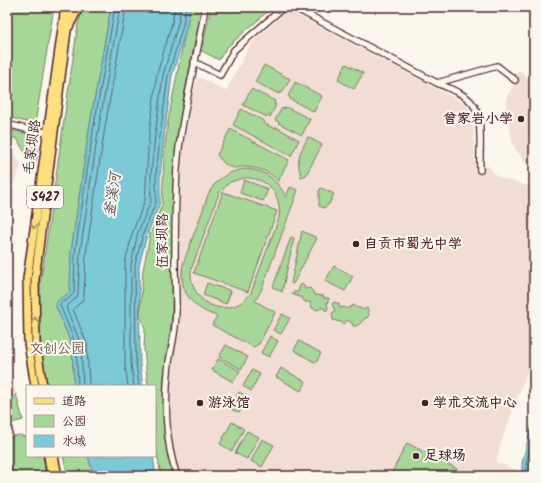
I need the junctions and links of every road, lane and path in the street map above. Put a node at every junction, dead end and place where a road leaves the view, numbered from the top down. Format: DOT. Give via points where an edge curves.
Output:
graph roads {
  1 [pos="69,7"];
  2 [pos="79,7"];
  3 [pos="204,7"];
  4 [pos="284,7"];
  5 [pos="297,7"];
  6 [pos="67,32"];
  7 [pos="194,62"];
  8 [pos="515,80"];
  9 [pos="437,83"];
  10 [pos="7,124"];
  11 [pos="48,132"];
  12 [pos="480,170"];
  13 [pos="35,385"];
  14 [pos="43,385"];
  15 [pos="48,457"];
  16 [pos="54,457"];
  17 [pos="51,476"];
  18 [pos="58,476"];
  19 [pos="177,476"];
  1 -- 6 [label="main road, 毛家坝路 / S427"];
  1 -- 11 [label="main road, 毛家坝路 / S427"];
  2 -- 6 [label="main road"];
  3 -- 7 [label="street, 伍家坝路"];
  4 -- 7 [label="street" via="234,50 220,74"];
  5 -- 9 [label="street"];
  14 -- 6 [label="main road, 毛家坝路 / S427, one-way" via="36,343 34,280"];
  7 -- 19 [label="street, 伍家坝路" via="178,153 175,212 176,309 166,388 169,444"];
  8 -- 9 [label="street" via="497,66"];
  9 -- 12 [label="street" via="468,99 475,108 478,119"];
  10 -- 11 [label="street"];
  11 -- 13 [label="main road, 毛家坝路 / S427, one-way" via="27,279 28,342"];
  15 -- 17 [label="main road"];
  16 -- 18 [label="main road"];
}
